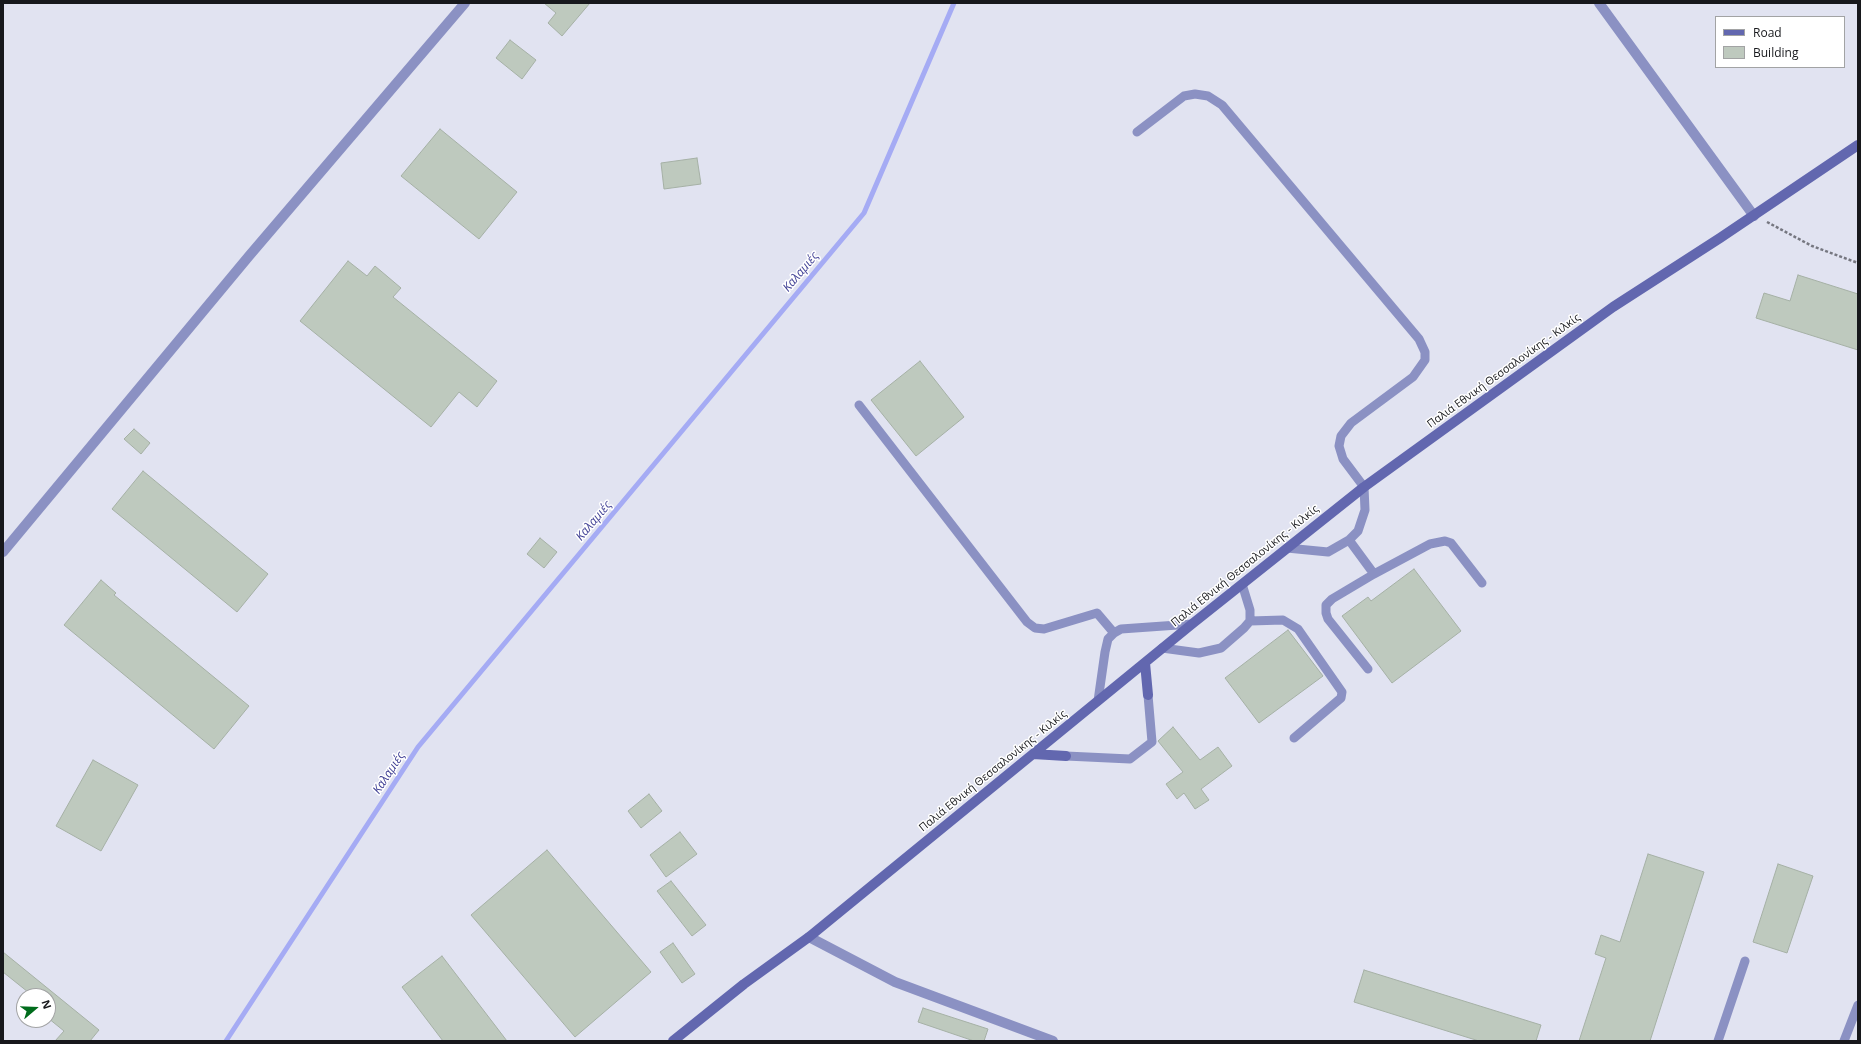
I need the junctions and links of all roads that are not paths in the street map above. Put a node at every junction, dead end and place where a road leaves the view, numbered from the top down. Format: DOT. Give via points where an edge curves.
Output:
graph roads {
  1 [pos="465,3"];
  2 [pos="1599,3"];
  3 [pos="1137,132"];
  4 [pos="1858,145"];
  5 [pos="1754,216"];
  6 [pos="859,405"];
  7 [pos="1364,487"];
  8 [pos="1349,540"];
  9 [pos="1287,548"];
  10 [pos="3,552"];
  11 [pos="1374,574"];
  12 [pos="1482,583"];
  13 [pos="1242,584"];
  14 [pos="1250,621"];
  15 [pos="1192,624"];
  16 [pos="1114,633"];
  17 [pos="1162,648"];
  18 [pos="1145,663"];
  19 [pos="1368,669"];
  20 [pos="1148,694"];
  21 [pos="1098,702"];
  22 [pos="1294,738"];
  23 [pos="1033,754"];
  24 [pos="1066,756"];
  25 [pos="809,937"];
  26 [pos="1745,961"];
  27 [pos="1858,1005"];
  28 [pos="673,1041"];
  29 [pos="1053,1041"];
  30 [pos="1718,1041"];
  31 [pos="1844,1041"];
  1 -- 10 [label="street" via="249,256"];
  2 -- 5 [label="street"];
  3 -- 7 [label="lane" via="1184,96 1208,96 1222,105 1419,339 1425,352 1421,368 1413,377 1351,423 1341,436 1339,446 1343,459"];
  4 -- 5 [label="main road, Παλιά Εθνική Θεσσαλονίκης - Κιλκίς"];
  5 -- 7 [label="main road, Παλιά Εθνική Θεσσαλονίκης - Κιλκίς" via="1612,307"];
  6 -- 16 [label="lane" via="1027,622 1035,628 1044,629 1097,613"];
  7 -- 8 [label="lane" via="1362,521 1358,532"];
  7 -- 9 [label="main road, Παλιά Εθνική Θεσσαλονίκης - Κιλκίς"];
  8 -- 9 [label="lane" via="1328,552"];
  8 -- 11 [label="lane"];
  9 -- 13 [label="main road, Παλιά Εθνική Θεσσαλονίκης - Κιλκίς"];
  11 -- 12 [label="lane" via="1430,544 1445,541 1451,543"];
  11 -- 19 [label="lane" via="1326,605 1328,620"];
  13 -- 14 [label="lane" via="1250,610"];
  13 -- 15 [label="main road, Παλιά Εθνική Θεσσαλονίκης - Κιλκίς"];
  14 -- 17 [label="lane" via="1221,648 1211,652"];
  14 -- 22 [label="lane" via="1283,620 1298,629 1342,692 1341,698"];
  15 -- 16 [label="lane" via="1122,629"];
  15 -- 17 [label="main road, Παλιά Εθνική Θεσσαλονίκης - Κιλκίς"];
  16 -- 21 [label="lane" via="1108,639"];
  17 -- 18 [label="main road, Παλιά Εθνική Θεσσαλονίκης - Κιλκίς"];
  18 -- 20 [label="main road"];
  18 -- 21 [label="main road, Παλιά Εθνική Θεσσαλονίκης - Κιλκίς"];
  20 -- 24 [label="lane" via="1152,742 1130,758"];
  21 -- 23 [label="main road, Παλιά Εθνική Θεσσαλονίκης - Κιλκίς"];
  23 -- 24 [label="main road"];
  23 -- 25 [label="main road, Παλιά Εθνική Θεσσαλονίκης - Κιλκίς"];
  25 -- 28 [label="main road, Παλιά Εθνική Θεσσαλονίκης - Κιλκίς" via="744,984"];
  25 -- 29 [label="street" via="895,982"];
  26 -- 30 [label="lane"];
  27 -- 31 [label="lane"];
}
